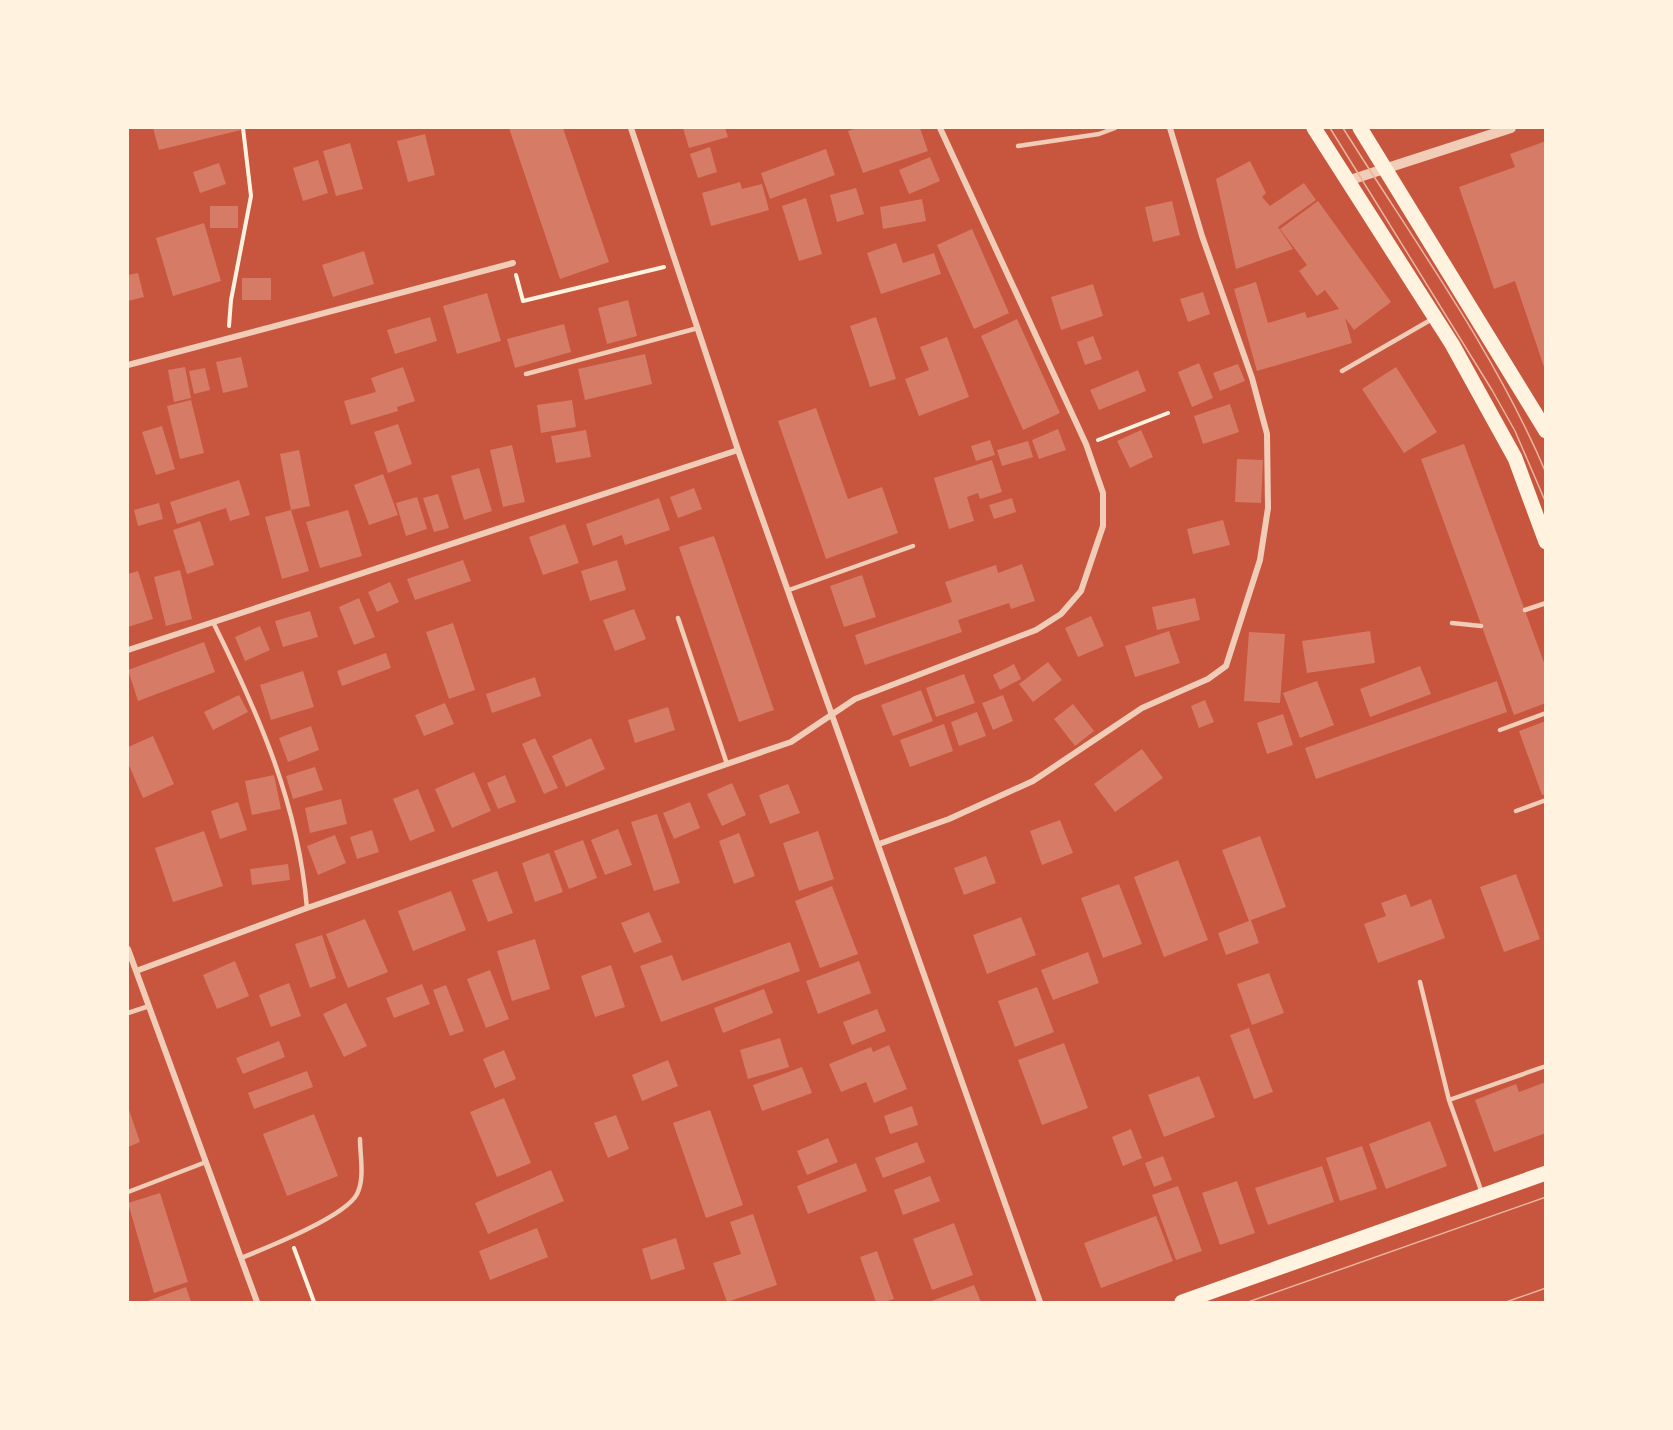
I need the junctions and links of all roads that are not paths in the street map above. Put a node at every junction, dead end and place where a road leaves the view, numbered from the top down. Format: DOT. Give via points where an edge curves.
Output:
graph roads {
  1 [pos="631,128"];
  2 [pos="940,128"];
  3 [pos="1115,128"];
  4 [pos="1170,128"];
  5 [pos="1314,128"];
  6 [pos="1360,128"];
  7 [pos="1511,128"];
  8 [pos="1018,146"];
  9 [pos="1384,168"];
  10 [pos="1347,181"];
  11 [pos="513,263"];
  12 [pos="1435,318"];
  13 [pos="698,328"];
  14 [pos="128,365"];
  15 [pos="1342,370"];
  16 [pos="526,374"];
  17 [pos="1545,431"];
  18 [pos="738,450"];
  19 [pos="1545,542"];
  20 [pos="913,546"];
  21 [pos="789,590"];
  22 [pos="1545,603"];
  23 [pos="1525,610"];
  24 [pos="678,618"];
  25 [pos="213,622"];
  26 [pos="1452,623"];
  27 [pos="1481,626"];
  28 [pos="128,650"];
  29 [pos="1545,713"];
  30 [pos="833,717"];
  31 [pos="1500,730"];
  32 [pos="727,764"];
  33 [pos="1545,800"];
  34 [pos="1516,811"];
  35 [pos="879,844"];
  36 [pos="307,908"];
  37 [pos="128,949"];
  38 [pos="136,971"];
  39 [pos="1420,982"];
  40 [pos="148,1005"];
  41 [pos="128,1013"];
  42 [pos="1545,1066"];
  43 [pos="1449,1100"];
  44 [pos="360,1139"];
  45 [pos="206,1162"];
  46 [pos="1545,1173"];
  47 [pos="128,1192"];
  48 [pos="1483,1196"];
  49 [pos="241,1258"];
  50 [pos="257,1302"];
  51 [pos="1040,1302"];
  52 [pos="1182,1302"];
  1 -- 13 [label="street"];
  2 -- 30 [label="street" via="1086,444 1103,493 1103,526 1080,591 1060,614 1036,630 855,699"];
  3 -- 8 [label="lane"];
  4 -- 35 [label="street" via="1267,434 1268,508 1260,560 1226,666 1208,680 1142,708 1033,780 949,819"];
  5 -- 10 [label="main road"];
  6 -- 9 [label="main road"];
  7 -- 9 [label="street"];
  9 -- 10 [label="street"];
  9 -- 17 [label="main road"];
  10 -- 12 [label="main road"];
  11 -- 14 [label="street"];
  12 -- 15 [label="lane"];
  12 -- 19 [label="main road" via="1515,458"];
  13 -- 16 [label="lane"];
  13 -- 18 [label="street"];
  18 -- 21 [label="street"];
  18 -- 25 [label="street"];
  20 -- 21 [label="lane"];
  21 -- 30 [label="street"];
  22 -- 23 [label="lane"];
  24 -- 32 [label="lane"];
  25 -- 28 [label="street"];
  25 -- 36 [label="lane" via="275,759 295,823"];
  26 -- 27 [label="lane"];
  29 -- 31 [label="lane"];
  30 -- 32 [label="street" via="791,742"];
  30 -- 35 [label="street"];
  32 -- 36 [label="street"];
  33 -- 34 [label="lane"];
  35 -- 51 [label="street"];
  36 -- 38 [label="street"];
  37 -- 38 [label="street"];
  38 -- 40 [label="street"];
  39 -- 43 [label="lane"];
  40 -- 41 [label="lane"];
  40 -- 45 [label="street"];
  42 -- 43 [label="lane"];
  43 -- 48 [label="lane"];
  44 -- 49 [label="lane" via="357,1195 334,1214 290,1238"];
  45 -- 47 [label="lane"];
  45 -- 49 [label="street"];
  46 -- 48 [label="main road"];
  48 -- 52 [label="main road"];
  49 -- 50 [label="street"];
}
